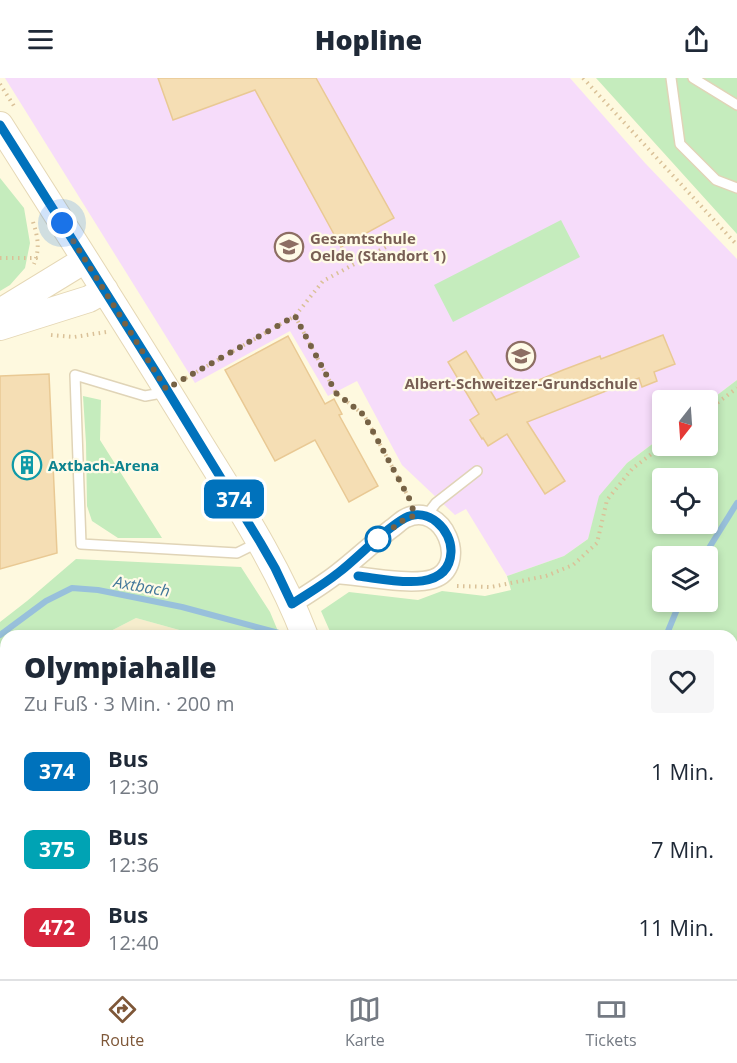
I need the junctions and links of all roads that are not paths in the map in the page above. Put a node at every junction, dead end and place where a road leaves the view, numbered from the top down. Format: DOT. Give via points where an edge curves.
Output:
graph roads {
  1 [pos="671,78"];
  2 [pos="693,78"];
  3 [pos="737,105"];
  4 [pos="0,125"];
  5 [pos="737,188"];
  6 [pos="85,260"];
  7 [pos="105,290"];
  8 [pos="0,312"];
  9 [pos="0,327"];
  10 [pos="166,389"];
  11 [pos="477,471"];
  12 [pos="420,516"];
  13 [pos="260,542"];
  14 [pos="337,574"];
  15 [pos="300,623"];
  1 -- 5 [label="lane" via="680,144 716,180"];
  2 -- 3 [label="lane"];
  4 -- 6 [label="street"];
  6 -- 7 [label="street"];
  6 -- 8 [label="street"];
  7 -- 9 [label="street" via="89,299"];
  7 -- 10 [label="street"];
  10 -- 13 [label="street"];
  10 -- 13 [label="lane" via="145,396 75,375 81,544 237,553"];
  11 -- 12 [label="lane"];
  12 -- 14 [label="street" via="406,518"];
  12 -- 14 [label="street" via="436,521 450,541 447,567 436,578 419,582"];
  13 -- 15 [label="street"];
  14 -- 15 [label="street"];
}
